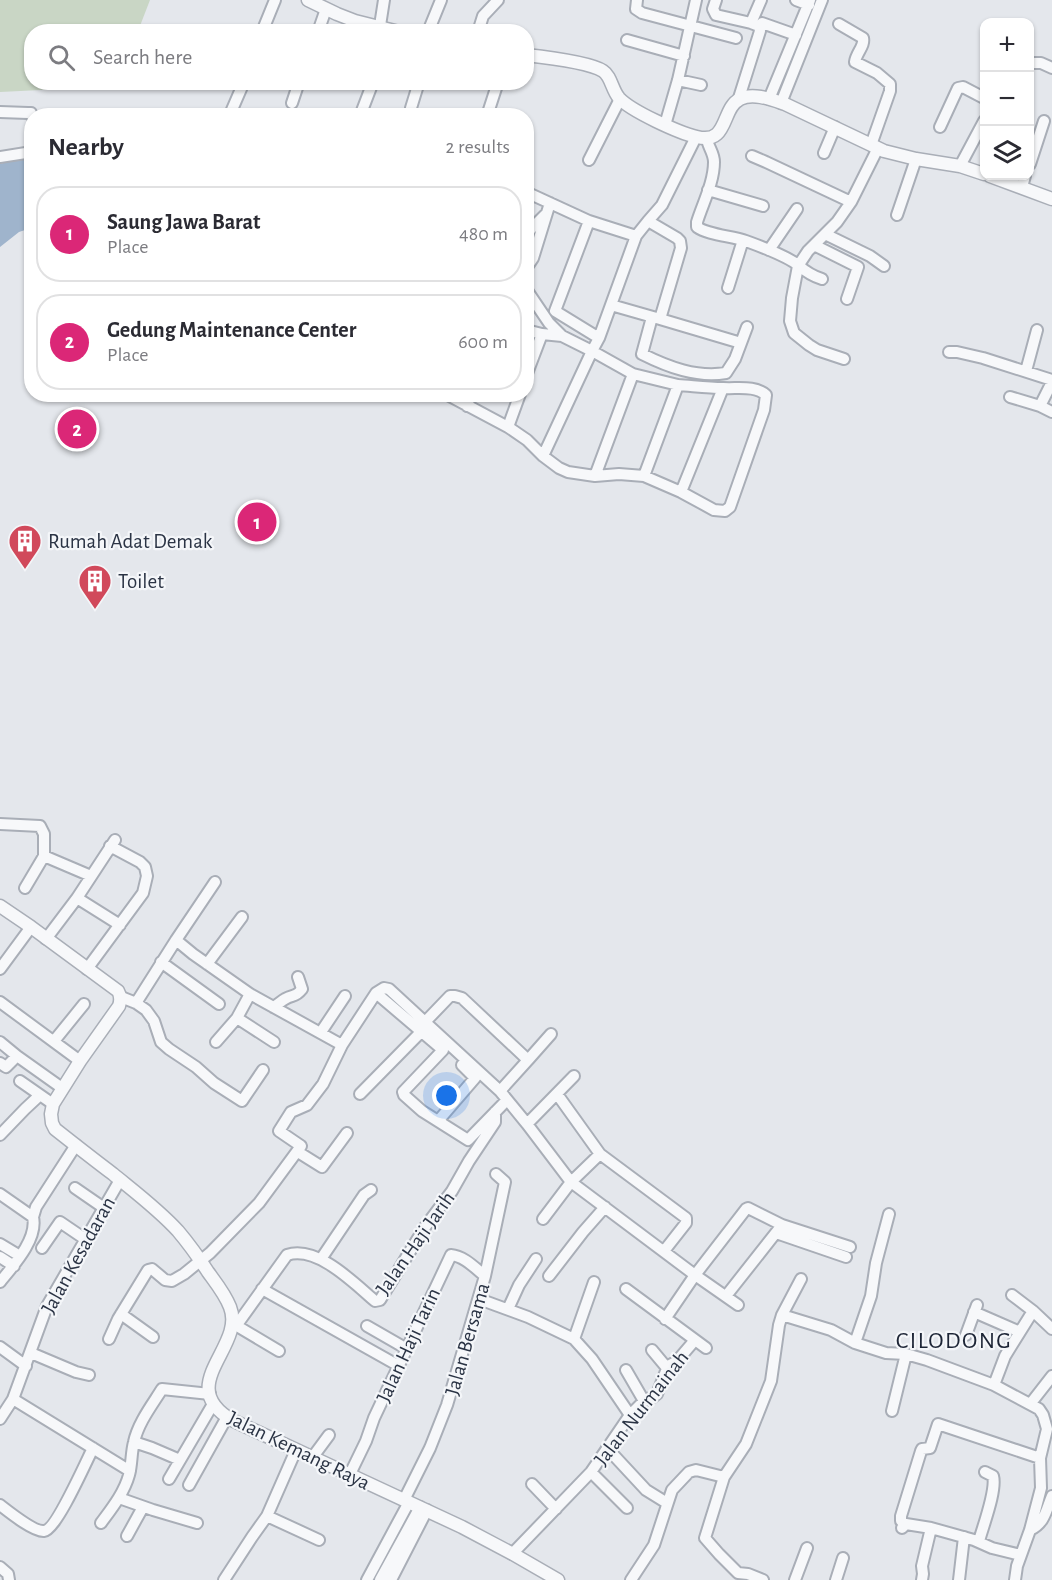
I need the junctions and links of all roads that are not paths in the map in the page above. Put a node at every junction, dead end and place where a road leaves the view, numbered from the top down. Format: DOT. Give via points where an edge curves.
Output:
graph roads {
  1 [pos="275,0"];
  2 [pos="308,0"];
  3 [pos="384,0"];
  4 [pos="441,0"];
  5 [pos="498,0"];
  6 [pos="637,0"];
  7 [pos="696,0"];
  8 [pos="716,0"];
  9 [pos="761,0"];
  10 [pos="796,0"];
  11 [pos="822,0"];
  12 [pos="810,2"];
  13 [pos="326,9"];
  14 [pos="757,23"];
  15 [pos="265,24"];
  16 [pos="321,24"];
  17 [pos="364,24"];
  18 [pos="380,24"];
  19 [pos="431,24"];
  20 [pos="481,24"];
  21 [pos="839,24"];
  22 [pos="691,26"];
  23 [pos="796,35"];
  24 [pos="736,38"];
  25 [pos="627,40"];
  26 [pos="534,56"];
  27 [pos="684,56"];
  28 [pos="1034,63"];
  29 [pos="1052,68"];
  30 [pos="678,80"];
  31 [pos="701,85"];
  32 [pos="241,90"];
  33 [pos="296,90"];
  34 [pos="370,90"];
  35 [pos="417,90"];
  36 [pos="495,90"];
  37 [pos="980,96"];
  38 [pos="621,99"];
  39 [pos="738,100"];
  40 [pos="775,101"];
  41 [pos="292,103"];
  42 [pos="233,108"];
  43 [pos="363,108"];
  44 [pos="411,108"];
  45 [pos="490,108"];
  46 [pos="0,112"];
  47 [pos="24,113"];
  48 [pos="1044,121"];
  49 [pos="665,125"];
  50 [pos="982,126"];
  51 [pos="835,128"];
  52 [pos="940,128"];
  53 [pos="702,138"];
  54 [pos="980,142"];
  55 [pos="874,146"];
  56 [pos="1034,150"];
  57 [pos="24,153"];
  58 [pos="824,153"];
  59 [pos="752,156"];
  60 [pos="0,157"];
  61 [pos="916,159"];
  62 [pos="590,160"];
  63 [pos="964,167"];
  64 [pos="980,173"];
  65 [pos="1023,181"];
  66 [pos="708,190"];
  67 [pos="534,198"];
  68 [pos="1052,199"];
  69 [pos="851,202"];
  70 [pos="764,206"];
  71 [pos="549,208"];
  72 [pos="797,209"];
  73 [pos="897,215"];
  74 [pos="648,220"];
  75 [pos="589,221"];
  76 [pos="534,225"];
  77 [pos="825,234"];
  78 [pos="636,236"];
  79 [pos="743,240"];
  80 [pos="813,244"];
  81 [pos="768,250"];
  82 [pos="534,255"];
  83 [pos="798,266"];
  84 [pos="884,266"];
  85 [pos="822,279"];
  86 [pos="728,288"];
  87 [pos="847,299"];
  88 [pos="534,301"];
  89 [pos="611,306"];
  90 [pos="656,318"];
  91 [pos="747,327"];
  92 [pos="1037,330"];
  93 [pos="534,332"];
  94 [pos="542,334"];
  95 [pos="562,336"];
  96 [pos="599,338"];
  97 [pos="741,343"];
  98 [pos="592,351"];
  99 [pos="949,352"];
  100 [pos="534,355"];
  101 [pos="844,359"];
  102 [pos="1026,371"];
  103 [pos="633,374"];
  104 [pos="1052,381"];
  105 [pos="678,385"];
  106 [pos="723,388"];
  107 [pos="1010,397"];
  108 [pos="460,402"];
  109 [pos="468,402"];
  110 [pos="517,402"];
  111 [pos="467,406"];
  112 [pos="1040,406"];
  113 [pos="1052,412"];
  114 [pos="508,427"];
  115 [pos="543,456"];
  116 [pos="595,476"];
  117 [pos="644,476"];
  118 [pos="681,492"];
  119 [pos="0,824"];
  120 [pos="44,856"];
  121 [pos="91,876"];
  122 [pos="215,882"];
  123 [pos="25,888"];
  124 [pos="77,898"];
  125 [pos="0,906"];
  126 [pos="242,917"];
  127 [pos="120,925"];
  128 [pos="31,927"];
  129 [pos="46,939"];
  130 [pos="176,940"];
  131 [pos="161,962"];
  132 [pos="207,964"];
  133 [pos="0,969"];
  134 [pos="87,969"];
  135 [pos="298,977"];
  136 [pos="250,994"];
  137 [pos="345,996"];
  138 [pos="121,997"];
  139 [pos="0,1002"];
  140 [pos="136,1003"];
  141 [pos="84,1004"];
  142 [pos="219,1004"];
  143 [pos="273,1007"];
  144 [pos="237,1018"];
  145 [pos="423,1027"];
  146 [pos="321,1032"];
  147 [pos="551,1034"];
  148 [pos="54,1041"];
  149 [pos="0,1042"];
  150 [pos="216,1042"];
  151 [pos="274,1042"];
  152 [pos="342,1045"];
  153 [pos="443,1050"];
  154 [pos="17,1056"];
  155 [pos="80,1060"];
  156 [pos="528,1060"];
  157 [pos="0,1063"];
  158 [pos="263,1070"];
  159 [pos="574,1076"];
  160 [pos="20,1081"];
  161 [pos="62,1088"];
  162 [pos="360,1094"];
  163 [pos="557,1094"];
  164 [pos="40,1095"];
  165 [pos="503,1095"];
  166 [pos="53,1104"];
  167 [pos="495,1112"];
  168 [pos="438,1121"];
  169 [pos="527,1124"];
  170 [pos="346,1133"];
  171 [pos="0,1136"];
  172 [pos="76,1145"];
  173 [pos="298,1152"];
  174 [pos="600,1154"];
  175 [pos="496,1174"];
  176 [pos="120,1180"];
  177 [pos="571,1182"];
  178 [pos="75,1188"];
  179 [pos="370,1190"];
  180 [pos="0,1194"];
  181 [pos="605,1207"];
  182 [pos="104,1208"];
  183 [pos="890,1214"];
  184 [pos="33,1217"];
  185 [pos="543,1219"];
  186 [pos="779,1229"];
  187 [pos="86,1239"];
  188 [pos="0,1244"];
  189 [pos="42,1248"];
  190 [pos="664,1251"];
  191 [pos="848,1252"];
  192 [pos="20,1256"];
  193 [pos="0,1257"];
  194 [pos="321,1259"];
  195 [pos="536,1259"];
  196 [pos="201,1260"];
  197 [pos="14,1266"];
  198 [pos="695,1275"];
  199 [pos="485,1276"];
  200 [pos="549,1276"];
  201 [pos="801,1279"];
  202 [pos="0,1282"];
  203 [pos="594,1282"];
  204 [pos="262,1289"];
  205 [pos="626,1289"];
  206 [pos="1012,1295"];
  207 [pos="726,1296"];
  208 [pos="479,1299"];
  209 [pos="738,1305"];
  210 [pos="508,1309"];
  211 [pos="1033,1311"];
  212 [pos="121,1314"];
  213 [pos="782,1315"];
  214 [pos="665,1319"];
  215 [pos="234,1324"];
  216 [pos="367,1326"];
  217 [pos="1052,1329"];
  218 [pos="1020,1332"];
  219 [pos="966,1335"];
  220 [pos="153,1337"];
  221 [pos="109,1339"];
  222 [pos="574,1339"];
  223 [pos="695,1340"];
  224 [pos="855,1343"];
  225 [pos="0,1347"];
  226 [pos="706,1348"];
  227 [pos="406,1349"];
  228 [pos="652,1350"];
  229 [pos="279,1351"];
  230 [pos="31,1353"];
  231 [pos="906,1354"];
  232 [pos="26,1366"];
  233 [pos="399,1366"];
  234 [pos="667,1368"];
  235 [pos="626,1370"];
  236 [pos="89,1375"];
  237 [pos="1052,1376"];
  238 [pos="994,1384"];
  239 [pos="13,1399"];
  240 [pos="211,1399"];
  241 [pos="644,1401"];
  242 [pos="1031,1403"];
  243 [pos="892,1412"];
  244 [pos="630,1415"];
  245 [pos="227,1417"];
  246 [pos="0,1419"];
  247 [pos="1050,1426"];
  248 [pos="328,1435"];
  249 [pos="134,1442"];
  250 [pos="93,1448"];
  251 [pos="607,1448"];
  252 [pos="296,1450"];
  253 [pos="312,1458"];
  254 [pos="1040,1458"];
  255 [pos="180,1460"];
  256 [pos="130,1471"];
  257 [pos="591,1472"];
  258 [pos="985,1472"];
  259 [pos="350,1474"];
  260 [pos="724,1477"];
  261 [pos="170,1479"];
  262 [pos="532,1484"];
  263 [pos="189,1485"];
  264 [pos="1047,1489"];
  265 [pos="1052,1496"];
  266 [pos="119,1498"];
  267 [pos="668,1503"];
  268 [pos="0,1505"];
  269 [pos="415,1505"];
  270 [pos="143,1507"];
  271 [pos="627,1508"];
  272 [pos="556,1509"];
  273 [pos="267,1516"];
  274 [pos="101,1523"];
  275 [pos="197,1523"];
  276 [pos="931,1528"];
  277 [pos="1030,1530"];
  278 [pos="127,1536"];
  279 [pos="964,1537"];
  280 [pos="319,1540"];
  281 [pos="979,1541"];
  282 [pos="807,1548"];
  283 [pos="512,1554"];
  284 [pos="1021,1555"];
  285 [pos="843,1558"];
  286 [pos="0,1567"];
  287 [pos="735,1577"];
  288 [pos="9,1580"];
  289 [pos="224,1580"];
  290 [pos="368,1580"];
  291 [pos="380,1580"];
  292 [pos="391,1580"];
  293 [pos="558,1580"];
  294 [pos="631,1580"];
  295 [pos="763,1580"];
  296 [pos="795,1580"];
  297 [pos="837,1580"];
  298 [pos="922,1580"];
  299 [pos="959,1580"];
  300 [pos="1015,1580"];
  1 -- 15 [label="street"];
  2 -- 13 [label="street"];
  3 -- 18 [label="street"];
  4 -- 19 [label="street"];
  5 -- 20 [label="street"];
  6 -- 22 [label="street" via="636,9 642,13"];
  7 -- 22 [label="street"];
  8 -- 14 [label="street" via="716,15"];
  9 -- 14 [label="street"];
  10 -- 12 [label="street"];
  11 -- 40 [label="street"];
  12 -- 23 [label="street"];
  13 -- 16 [label="street"];
  13 -- 17 [label="street"];
  14 -- 23 [label="street"];
  14 -- 39 [label="street" via="760,31"];
  21 -- 55 [label="street" via="863,38 855,62 890,84"];
  22 -- 24 [label="street"];
  22 -- 27 [label="street"];
  23 -- 40 [label="street"];
  25 -- 27 [label="street"];
  26 -- 38 [label="street" via="601,69"];
  27 -- 30 [label="street"];
  28 -- 29 [label="street"];
  30 -- 31 [label="street"];
  30 -- 49 [label="street"];
  32 -- 42 [label="street"];
  33 -- 41 [label="street"];
  34 -- 43 [label="street"];
  35 -- 44 [label="street"];
  36 -- 45 [label="street"];
  37 -- 52 [label="street" via="958,88"];
  38 -- 49 [label="street"];
  38 -- 62 [label="street"];
  39 -- 40 [label="street" via="754,97"];
  39 -- 53 [label="street" via="720,130"];
  40 -- 51 [label="street"];
  46 -- 47 [label="street"];
  48 -- 56 [label="street"];
  49 -- 53 [label="street"];
  50 -- 63 [label="street"];
  51 -- 55 [label="street"];
  51 -- 58 [label="street"];
  53 -- 66 [label="street" via="714,161"];
  53 -- 74 [label="street"];
  54 -- 63 [label="street"];
  55 -- 61 [label="street"];
  55 -- 69 [label="street"];
  57 -- 60 [label="street"];
  59 -- 69 [label="street"];
  61 -- 63 [label="street"];
  61 -- 73 [label="street"];
  63 -- 64 [label="street"];
  65 -- 68 [label="street"];
  66 -- 70 [label="street"];
  66 -- 79 [label="street" via="697,227"];
  67 -- 71 [label="street"];
  69 -- 77 [label="street"];
  71 -- 75 [label="street"];
  71 -- 76 [label="street"];
  71 -- 82 [label="street"];
  72 -- 81 [label="street"];
  74 -- 78 [label="street"];
  74 -- 90 [label="street" via="678,238 681,248"];
  75 -- 78 [label="street"];
  75 -- 96 [label="street" via="555,311"];
  77 -- 80 [label="street"];
  77 -- 84 [label="street"];
  78 -- 89 [label="street"];
  79 -- 81 [label="street"];
  79 -- 86 [label="street"];
  80 -- 83 [label="street"];
  80 -- 87 [label="street" via="858,267"];
  81 -- 83 [label="street"];
  83 -- 85 [label="street"];
  83 -- 101 [label="street" via="791,327 817,350"];
  88 -- 95 [label="street"];
  89 -- 90 [label="street"];
  89 -- 96 [label="street"];
  90 -- 97 [label="street"];
  90 -- 97 [label="street" via="642,354 665,366 703,374 726,373"];
  91 -- 97 [label="street"];
  92 -- 102 [label="street"];
  93 -- 94 [label="street"];
  94 -- 95 [label="street"];
  94 -- 100 [label="street"];
  95 -- 98 [label="street"];
  96 -- 98 [label="street"];
  98 -- 103 [label="street"];
  98 -- 115 [label="street"];
  99 -- 102 [label="street"];
  102 -- 104 [label="street"];
  103 -- 105 [label="street"];
  103 -- 116 [label="street"];
  104 -- 112 [label="street"];
  105 -- 106 [label="street"];
  105 -- 117 [label="street"];
  106 -- 118 [label="street"];
  106 -- 118 [label="street" via="743,388 766,395 730,507 725,511 714,510"];
  107 -- 112 [label="street"];
  108 -- 111 [label="street"];
  109 -- 111 [label="street"];
  110 -- 114 [label="street"];
  111 -- 114 [label="street"];
  112 -- 113 [label="street"];
  114 -- 115 [label="street"];
  115 -- 116 [label="street" via="568,472"];
  116 -- 117 [label="street"];
  117 -- 118 [label="street"];
  119 -- 120 [label="street" via="40,826"];
  120 -- 121 [label="street"];
  120 -- 123 [label="street"];
  121 -- 124 [label="street"];
  121 -- 127 [label="street" via="113,843 145,867 143,892"];
  122 -- 130 [label="street"];
  124 -- 127 [label="street"];
  124 -- 129 [label="street"];
  125 -- 128 [label="street"];
  126 -- 132 [label="street"];
  127 -- 134 [label="street"];
  128 -- 129 [label="street"];
  128 -- 133 [label="street"];
  129 -- 134 [label="street"];
  130 -- 131 [label="street"];
  130 -- 132 [label="street"];
  131 -- 140 [label="street"];
  131 -- 142 [label="street"];
  132 -- 136 [label="street"];
  134 -- 138 [label="street"];
  135 -- 143 [label="street" via="302,989"];
  136 -- 143 [label="street"];
  136 -- 144 [label="street"];
  137 -- 146 [label="street"];
  138 -- 140 [label="street"];
  138 -- 155 [label="street" via="119,1006"];
  139 -- 148 [label="street"];
  140 -- 158 [label="street" via="154,1021 161,1042 242,1101"];
  141 -- 148 [label="street"];
  143 -- 146 [label="street"];
  144 -- 150 [label="street"];
  144 -- 151 [label="street"];
  145 -- 152 [label="street" via="376,993"];
  145 -- 153 [label="street"];
  145 -- 156 [label="street" via="450,996 462,998"];
  145 -- 162 [label="street"];
  145 -- 165 [label="street"];
  146 -- 152 [label="street"];
  147 -- 156 [label="street"];
  148 -- 155 [label="street"];
  149 -- 154 [label="street"];
  152 -- 173 [label="street" via="323,1084 307,1105 291,1112 279,1131 301,1146"];
  153 -- 168 [label="street" via="475,1078"];
  153 -- 168 [label="street" via="403,1092"];
  154 -- 157 [label="street" via="6,1067"];
  154 -- 161 [label="street"];
  155 -- 161 [label="street"];
  156 -- 165 [label="street"];
  159 -- 163 [label="street"];
  160 -- 164 [label="street"];
  161 -- 166 [label="street"];
  163 -- 169 [label="street"];
  163 -- 174 [label="street"];
  164 -- 166 [label="street"];
  164 -- 171 [label="street"];
  165 -- 167 [label="street"];
  165 -- 169 [label="street"];
  166 -- 172 [label="street" via="55,1129"];
  167 -- 168 [label="street" via="468,1140"];
  167 -- 194 [label="street, Jalan Haji Jarih" via="495,1122 380,1300 375,1301"];
  169 -- 177 [label="street"];
  170 -- 173 [label="street" via="322,1167"];
  172 -- 176 [label="street"];
  172 -- 184 [label="street"];
  173 -- 196 [label="street" via="259,1203"];
  174 -- 177 [label="street"];
  174 -- 190 [label="street" via="686,1218"];
  175 -- 199 [label="street, Jalan Bersama" via="504,1180 505,1187"];
  176 -- 182 [label="street, Jalan Kesadaran"];
  176 -- 196 [label="street" via="164,1216"];
  177 -- 181 [label="street"];
  177 -- 185 [label="street"];
  178 -- 182 [label="street"];
  179 -- 194 [label="street"];
  180 -- 184 [label="street"];
  181 -- 190 [label="street"];
  181 -- 200 [label="street"];
  182 -- 187 [label="street, Jalan Kesadaran"];
  183 -- 224 [label="street" via="871,1296"];
  184 -- 192 [label="street" via="33,1230"];
  186 -- 191 [label="street"];
  186 -- 198 [label="street" via="746,1209"];
  186 -- 207 [label="street"];
  187 -- 189 [label="street" via="60,1222"];
  187 -- 230 [label="street, Jalan Kesadaran" via="47,1306"];
  188 -- 192 [label="street"];
  190 -- 198 [label="street"];
  192 -- 197 [label="street"];
  193 -- 197 [label="street"];
  194 -- 204 [label="street, Jalan Haji Jarih" via="298,1252 287,1255"];
  195 -- 210 [label="street"];
  196 -- 212 [label="street" via="170,1282 148,1270"];
  196 -- 215 [label="street" via="230,1308"];
  197 -- 202 [label="street"];
  198 -- 207 [label="street"];
  198 -- 214 [label="street"];
  199 -- 208 [label="street, Jalan Bersama"];
  199 -- 227 [label="street, Jalan Haji Tarin" via="466,1261 450,1255"];
  201 -- 213 [label="street"];
  203 -- 222 [label="street"];
  204 -- 215 [label="street, Jalan Haji Jarih"];
  204 -- 233 [label="street"];
  205 -- 214 [label="street"];
  206 -- 211 [label="street"];
  207 -- 209 [label="street"];
  208 -- 210 [label="street"];
  208 -- 269 [label="street, Jalan Bersama"];
  210 -- 222 [label="street"];
  211 -- 217 [label="street"];
  211 -- 218 [label="street"];
  212 -- 220 [label="street"];
  212 -- 221 [label="street"];
  213 -- 224 [label="street" via="831,1330"];
  213 -- 260 [label="street" via="771,1382 746,1444"];
  214 -- 223 [label="street"];
  215 -- 229 [label="street"];
  215 -- 240 [label="street, Jalan Kemang Raya" via="209,1380"];
  216 -- 227 [label="street"];
  218 -- 219 [label="street" via="976,1308"];
  218 -- 238 [label="street"];
  222 -- 244 [label="street"];
  223 -- 226 [label="street"];
  223 -- 234 [label="street, Jalan Nurmainah"];
  224 -- 231 [label="street" via="886,1353"];
  225 -- 232 [label="street"];
  227 -- 233 [label="street, Jalan Haji Tarin"];
  228 -- 234 [label="street"];
  230 -- 232 [label="street, Jalan Kesadaran"];
  230 -- 236 [label="street"];
  231 -- 238 [label="street"];
  231 -- 243 [label="street"];
  232 -- 239 [label="street, Jalan Kesadaran"];
  233 -- 259 [label="street, Jalan Haji Tarin"];
  234 -- 241 [label="street, Jalan Nurmainah" via="657,1394"];
  235 -- 241 [label="street"];
  237 -- 242 [label="street"];
  238 -- 242 [label="street"];
  239 -- 246 [label="street, Jalan Kesadaran"];
  239 -- 250 [label="street"];
  240 -- 245 [label="street, Jalan Kemang Raya"];
  240 -- 249 [label="street" via="162,1389"];
  240 -- 255 [label="street"];
  241 -- 244 [label="street, Jalan Nurmainah"];
  242 -- 247 [label="street"];
  244 -- 251 [label="street, Jalan Nurmainah"];
  245 -- 252 [label="street, Jalan Kemang Raya"];
  245 -- 263 [label="street"];
  247 -- 254 [label="street"];
  248 -- 253 [label="street"];
  249 -- 255 [label="street"];
  249 -- 256 [label="street"];
  250 -- 256 [label="street"];
  250 -- 268 [label="street" via="57,1520 47,1531 34,1529"];
  251 -- 257 [label="street, Jalan Nurmainah"];
  251 -- 267 [label="street" via="646,1490"];
  252 -- 253 [label="street, Jalan Kemang Raya"];
  252 -- 273 [label="street"];
  253 -- 259 [label="street, Jalan Kemang Raya"];
  254 -- 264 [label="street"];
  254 -- 276 [label="street" via="937,1425 929,1449 921,1451 900,1519 903,1526"];
  255 -- 261 [label="street"];
  256 -- 266 [label="street"];
  257 -- 271 [label="street"];
  257 -- 272 [label="street, Jalan Nurmainah"];
  258 -- 281 [label="street" via="995,1482"];
  259 -- 269 [label="street, Jalan Kemang Raya"];
  260 -- 267 [label="street" via="692,1471 676,1485"];
  260 -- 287 [label="street" via="705,1538"];
  262 -- 272 [label="street"];
  264 -- 277 [label="street"];
  265 -- 277 [label="street" via="1042,1521"];
  266 -- 270 [label="street"];
  266 -- 274 [label="street"];
  267 -- 294 [label="street" via="654,1545"];
  269 -- 283 [label="street, Jalan Kemang Raya"];
  269 -- 290 [label="street"];
  269 -- 291 [label="street"];
  269 -- 292 [label="street"];
  270 -- 275 [label="street"];
  270 -- 278 [label="street"];
  272 -- 283 [label="street, Jalan Nurmainah"];
  273 -- 280 [label="street"];
  273 -- 289 [label="street"];
  276 -- 279 [label="street"];
  276 -- 298 [label="street"];
  277 -- 284 [label="street"];
  279 -- 281 [label="street"];
  279 -- 299 [label="street"];
  281 -- 284 [label="street"];
  282 -- 296 [label="street"];
  283 -- 293 [label="street, Jalan Kemang Raya"];
  284 -- 300 [label="street"];
  285 -- 297 [label="street"];
  286 -- 288 [label="street"];
  287 -- 295 [label="street" via="748,1574"];
}
